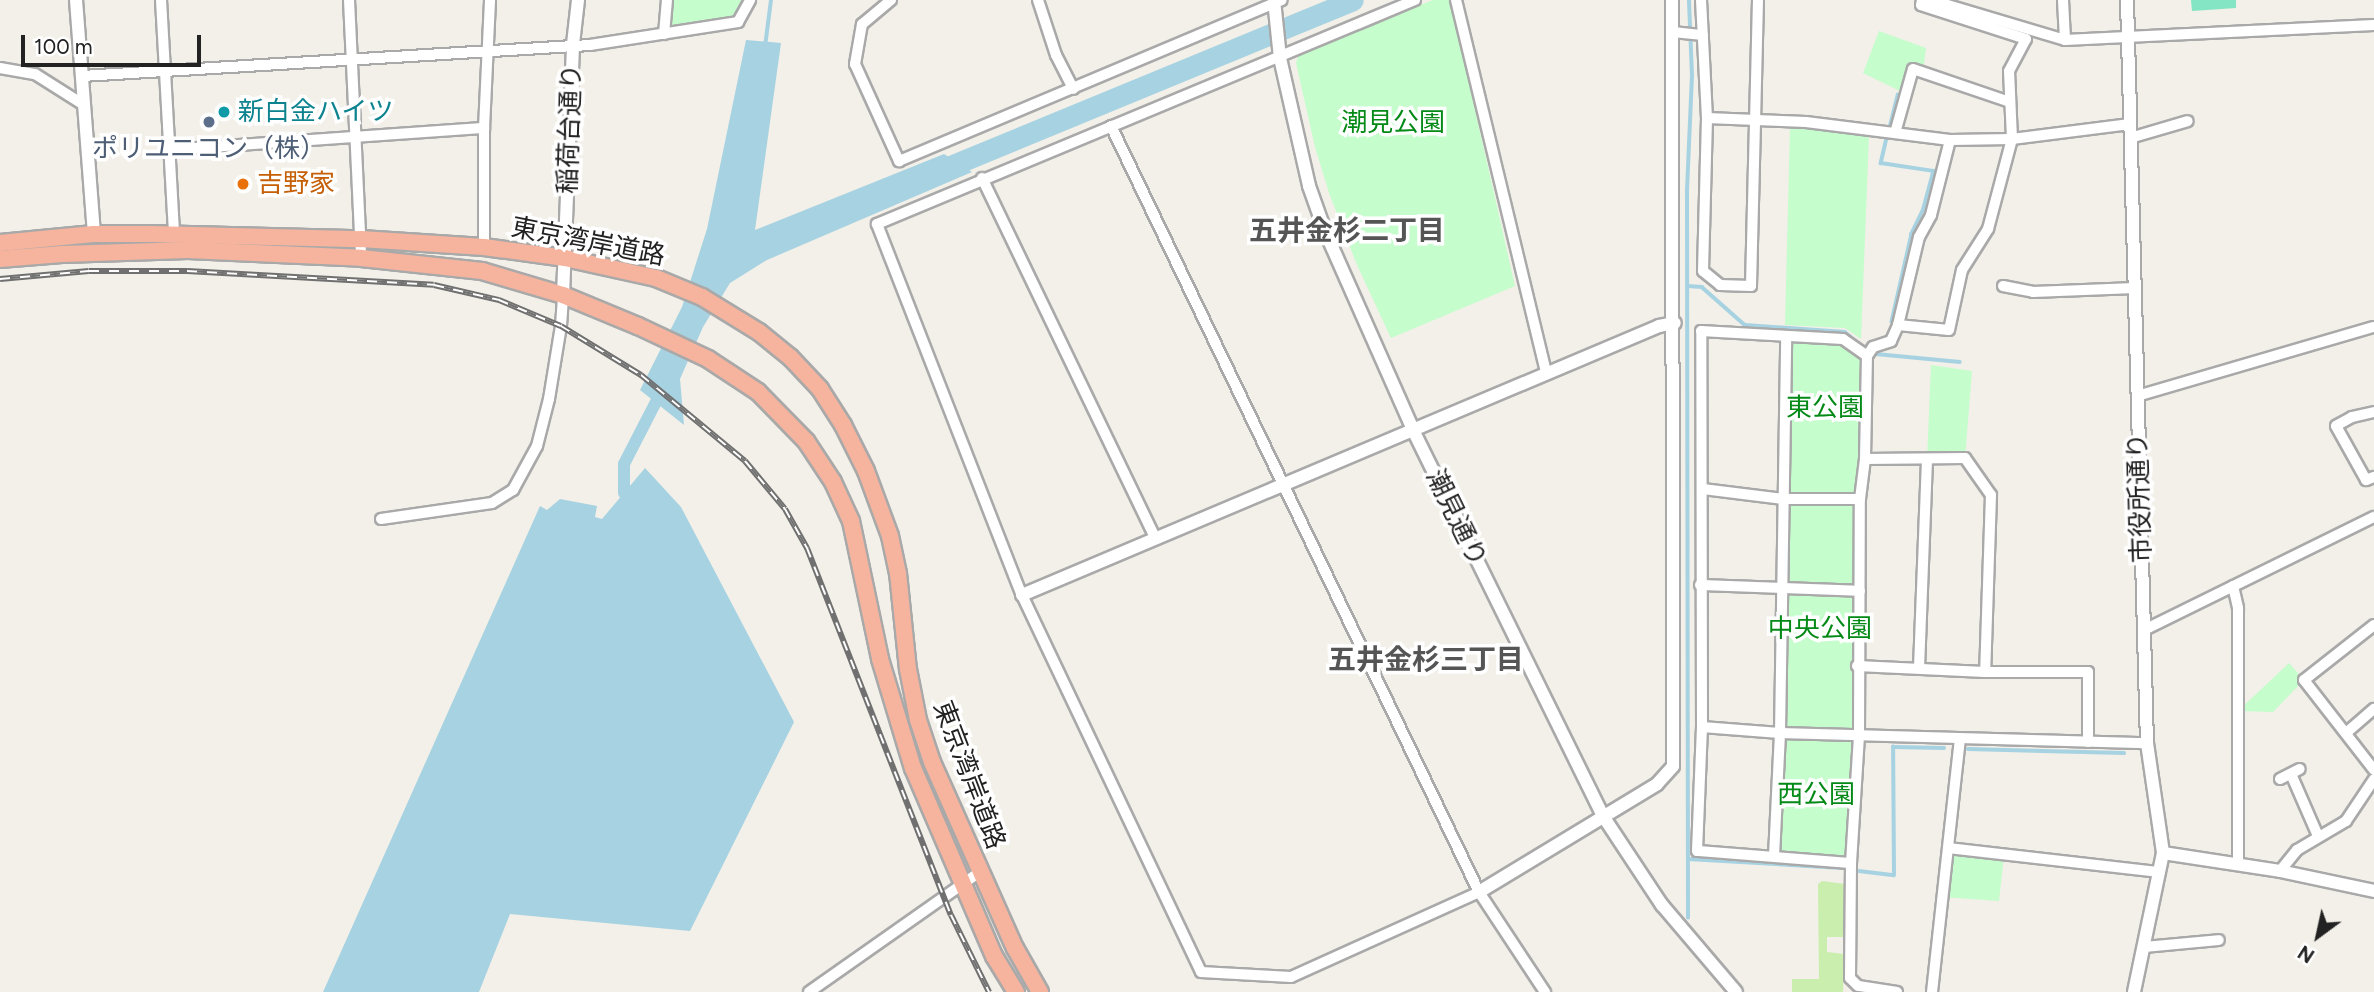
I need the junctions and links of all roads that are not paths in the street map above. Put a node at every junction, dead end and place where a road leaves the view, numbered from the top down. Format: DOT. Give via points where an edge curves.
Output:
graph roads {
  1 [pos="76,0"];
  2 [pos="161,0"];
  3 [pos="349,0"];
  4 [pos="490,0"];
  5 [pos="578,0"];
  6 [pos="667,0"];
  7 [pos="750,0"];
  8 [pos="891,0"];
  9 [pos="1038,0"];
  10 [pos="1415,0"];
  11 [pos="1455,0"];
  12 [pos="1672,0"];
  13 [pos="1701,0"];
  14 [pos="1758,0"];
  15 [pos="1922,0"];
  16 [pos="1931,0"];
  17 [pos="2063,0"];
  18 [pos="2127,0"];
  19 [pos="1277,1"];
  20 [pos="2374,25"];
  21 [pos="1673,32"];
  22 [pos="664,34"];
  23 [pos="1703,35"];
  24 [pos="2129,39"];
  25 [pos="2065,40"];
  26 [pos="573,44"];
  27 [pos="486,50"];
  28 [pos="1280,58"];
  29 [pos="352,59"];
  30 [pos="0,62"];
  31 [pos="0,68"];
  32 [pos="165,71"];
  33 [pos="82,76"];
  34 [pos="1073,89"];
  35 [pos="2010,102"];
  36 [pos="84,105"];
  37 [pos="1707,118"];
  38 [pos="1756,120"];
  39 [pos="2188,121"];
  40 [pos="2130,124"];
  41 [pos="1111,126"];
  42 [pos="484,128"];
  43 [pos="1895,134"];
  44 [pos="357,136"];
  45 [pos="2130,138"];
  46 [pos="2012,139"];
  47 [pos="1950,140"];
  48 [pos="169,150"];
  49 [pos="982,178"];
  50 [pos="94,234"];
  51 [pos="174,234"];
  52 [pos="361,239"];
  53 [pos="0,243"];
  54 [pos="484,247"];
  55 [pos="362,258"];
  56 [pos="565,258"];
  57 [pos="0,259"];
  58 [pos="2003,286"];
  59 [pos="2136,288"];
  60 [pos="563,295"];
  61 [pos="1675,323"];
  62 [pos="1898,325"];
  63 [pos="2373,327"];
  64 [pos="1786,336"];
  65 [pos="1867,356"];
  66 [pos="1546,373"];
  67 [pos="2137,396"];
  68 [pos="2374,412"];
  69 [pos="1413,430"];
  70 [pos="1865,459"];
  71 [pos="1927,460"];
  72 [pos="2374,477"];
  73 [pos="1281,485"];
  74 [pos="1703,489"];
  75 [pos="1783,499"];
  76 [pos="1860,499"];
  77 [pos="2374,517"];
  78 [pos="381,519"];
  79 [pos="1155,538"];
  80 [pos="1700,585"];
  81 [pos="2232,586"];
  82 [pos="1783,590"];
  83 [pos="1860,591"];
  84 [pos="1022,595"];
  85 [pos="2374,625"];
  86 [pos="2144,630"];
  87 [pos="1857,666"];
  88 [pos="1919,668"];
  89 [pos="1985,672"];
  90 [pos="2374,709"];
  91 [pos="1703,727"];
  92 [pos="1780,733"];
  93 [pos="2346,733"];
  94 [pos="1859,735"];
  95 [pos="1959,739"];
  96 [pos="2088,742"];
  97 [pos="2147,743"];
  98 [pos="2374,770"];
  99 [pos="2280,779"];
  100 [pos="2374,779"];
  101 [pos="1603,816"];
  102 [pos="2318,836"];
  103 [pos="1948,848"];
  104 [pos="2163,853"];
  105 [pos="1774,856"];
  106 [pos="1851,863"];
  107 [pos="2238,865"];
  108 [pos="2280,871"];
  109 [pos="980,872"];
  110 [pos="2160,872"];
  111 [pos="961,885"];
  112 [pos="2374,891"];
  113 [pos="1479,892"];
  114 [pos="2219,940"];
  115 [pos="2144,947"];
  116 [pos="809,992"];
  117 [pos="1016,992"];
  118 [pos="1040,992"];
  119 [pos="1545,992"];
  120 [pos="1735,992"];
  121 [pos="1897,992"];
  122 [pos="1932,992"];
  123 [pos="2134,992"];
  1 -- 33 [label="street"];
  2 -- 32 [label="street"];
  3 -- 29 [label="street"];
  4 -- 27 [label="street"];
  5 -- 26 [label="street, 稲荷台通り"];
  6 -- 22 [label="street"];
  7 -- 22 [label="street" via="738,22"];
  8 -- 34 [label="street" via="862,24 855,64 899,161"];
  9 -- 34 [label="street"];
  10 -- 28 [label="street"];
  11 -- 66 [label="street"];
  12 -- 21 [label="street"];
  13 -- 23 [label="street"];
  14 -- 38 [label="street"];
  15 -- 35 [label="street" via="1921,5 2026,39 2009,71"];
  16 -- 25 [label="street"];
  17 -- 25 [label="street"];
  18 -- 24 [label="street, 市役所通り"];
  19 -- 28 [label="street, 潮見通り"];
  19 -- 34 [label="street"];
  20 -- 24 [label="street"];
  21 -- 23 [label="street"];
  21 -- 61 [label="street"];
  22 -- 26 [label="street" via="590,46"];
  23 -- 37 [label="street"];
  24 -- 25 [label="street"];
  24 -- 40 [label="street, 市役所通り"];
  26 -- 27 [label="street"];
  26 -- 56 [label="street, 稲荷台通り"];
  27 -- 29 [label="street"];
  27 -- 42 [label="street"];
  28 -- 41 [label="street"];
  28 -- 69 [label="street, 潮見通り" via="1296,134 1325,231"];
  29 -- 32 [label="street"];
  29 -- 44 [label="street"];
  30 -- 31 [label="street"];
  31 -- 36 [label="street" via="35,74"];
  32 -- 33 [label="street"];
  32 -- 48 [label="street"];
  33 -- 36 [label="street"];
  35 -- 43 [label="street" via="1913,69"];
  35 -- 46 [label="street"];
  36 -- 50 [label="street"];
  37 -- 38 [label="street"];
  37 -- 38 [label="street" via="1703,271 1720,285 1751,286"];
  38 -- 43 [label="street"];
  39 -- 45 [label="street"];
  40 -- 45 [label="street, 市役所通り"];
  40 -- 46 [label="street"];
  41 -- 49 [label="street"];
  41 -- 73 [label="street"];
  42 -- 44 [label="street"];
  42 -- 54 [label="street"];
  43 -- 47 [label="street"];
  44 -- 48 [label="street"];
  44 -- 52 [label="street"];
  45 -- 59 [label="street, 市役所通り"];
  46 -- 47 [label="street"];
  46 -- 62 [label="street" via="1988,229 1962,270 1949,331"];
  47 -- 62 [label="street" via="1931,215 1919,237"];
  48 -- 51 [label="street"];
  49 -- 79 [label="street"];
  49 -- 84 [label="street" via="877,224"];
  50 -- 51 [label="highway, 東京湾岸道路"];
  50 -- 53 [label="highway, 東京湾岸道路"];
  51 -- 52 [label="highway, 東京湾岸道路"];
  52 -- 54 [label="highway, 東京湾岸道路"];
  52 -- 55 [label="street"];
  54 -- 56 [label="highway, 東京湾岸道路"];
  55 -- 57 [label="highway, 東京湾岸道路" via="188,250"];
  55 -- 60 [label="highway, 東京湾岸道路" via="482,271"];
  56 -- 60 [label="street, 稲荷台通り"];
  56 -- 109 [label="highway, 東京湾岸道路" via="656,278 702,297 790,357 820,389 866,471 890,536 918,720"];
  58 -- 59 [label="street" via="2032,292"];
  59 -- 67 [label="street, 市役所通り"];
  60 -- 78 [label="street" via="558,349 537,446 513,490 492,503"];
  60 -- 111 [label="highway, 東京湾岸道路" via="708,359 776,408 806,441 833,482 850,521 880,659 913,768"];
  61 -- 66 [label="street"];
  61 -- 101 [label="street" via="1672,766 1664,779"];
  62 -- 65 [label="street" via="1891,341 1873,347"];
  63 -- 67 [label="street"];
  64 -- 65 [label="street" via="1843,339"];
  64 -- 74 [label="street" via="1701,331"];
  64 -- 75 [label="street"];
  65 -- 70 [label="street"];
  66 -- 69 [label="street"];
  67 -- 86 [label="street, 市役所通り"];
  68 -- 72 [label="street" via="2336,426 2366,480"];
  69 -- 73 [label="street"];
  69 -- 101 [label="street, 潮見通り"];
  70 -- 71 [label="street"];
  70 -- 76 [label="street"];
  71 -- 88 [label="street"];
  71 -- 89 [label="street" via="1965,458 1991,495"];
  73 -- 79 [label="street"];
  73 -- 113 [label="street"];
  74 -- 75 [label="street"];
  74 -- 80 [label="street"];
  75 -- 76 [label="street"];
  75 -- 82 [label="street"];
  76 -- 83 [label="street"];
  77 -- 81 [label="street"];
  79 -- 84 [label="street"];
  80 -- 82 [label="street"];
  80 -- 91 [label="street"];
  81 -- 86 [label="street"];
  81 -- 107 [label="street" via="2238,608"];
  82 -- 83 [label="street"];
  82 -- 92 [label="street"];
  83 -- 87 [label="street"];
  84 -- 113 [label="street" via="1201,972 1291,977"];
  85 -- 93 [label="street" via="2304,680"];
  86 -- 97 [label="street, 市役所通り"];
  87 -- 88 [label="street"];
  87 -- 94 [label="street"];
  88 -- 89 [label="street"];
  89 -- 96 [label="street" via="2088,672"];
  90 -- 93 [label="street"];
  91 -- 92 [label="street"];
  91 -- 105 [label="street" via="1697,851"];
  92 -- 94 [label="street"];
  92 -- 105 [label="street"];
  93 -- 98 [label="street"];
  94 -- 95 [label="street"];
  94 -- 106 [label="street"];
  95 -- 96 [label="street"];
  95 -- 103 [label="street"];
  96 -- 97 [label="street"];
  97 -- 104 [label="street, 市役所通り"];
  99 -- 102 [label="street" via="2296,771"];
  100 -- 102 [label="street" via="2346,821"];
  101 -- 113 [label="street"];
  101 -- 120 [label="street, 潮見通り" via="1662,905"];
  102 -- 108 [label="street" via="2297,850"];
  103 -- 110 [label="street"];
  103 -- 122 [label="street"];
  104 -- 107 [label="street"];
  104 -- 110 [label="street, 市役所通り"];
  105 -- 106 [label="street"];
  106 -- 121 [label="street" via="1850,978 1858,986"];
  107 -- 108 [label="street"];
  108 -- 112 [label="street"];
  109 -- 111 [label="street"];
  109 -- 118 [label="highway, 東京湾岸道路" via="1014,948"];
  110 -- 115 [label="street, 市役所通り"];
  111 -- 116 [label="street"];
  111 -- 117 [label="highway, 東京湾岸道路"];
  113 -- 119 [label="street"];
  114 -- 115 [label="street"];
  115 -- 123 [label="street, 市役所通り"];
}
